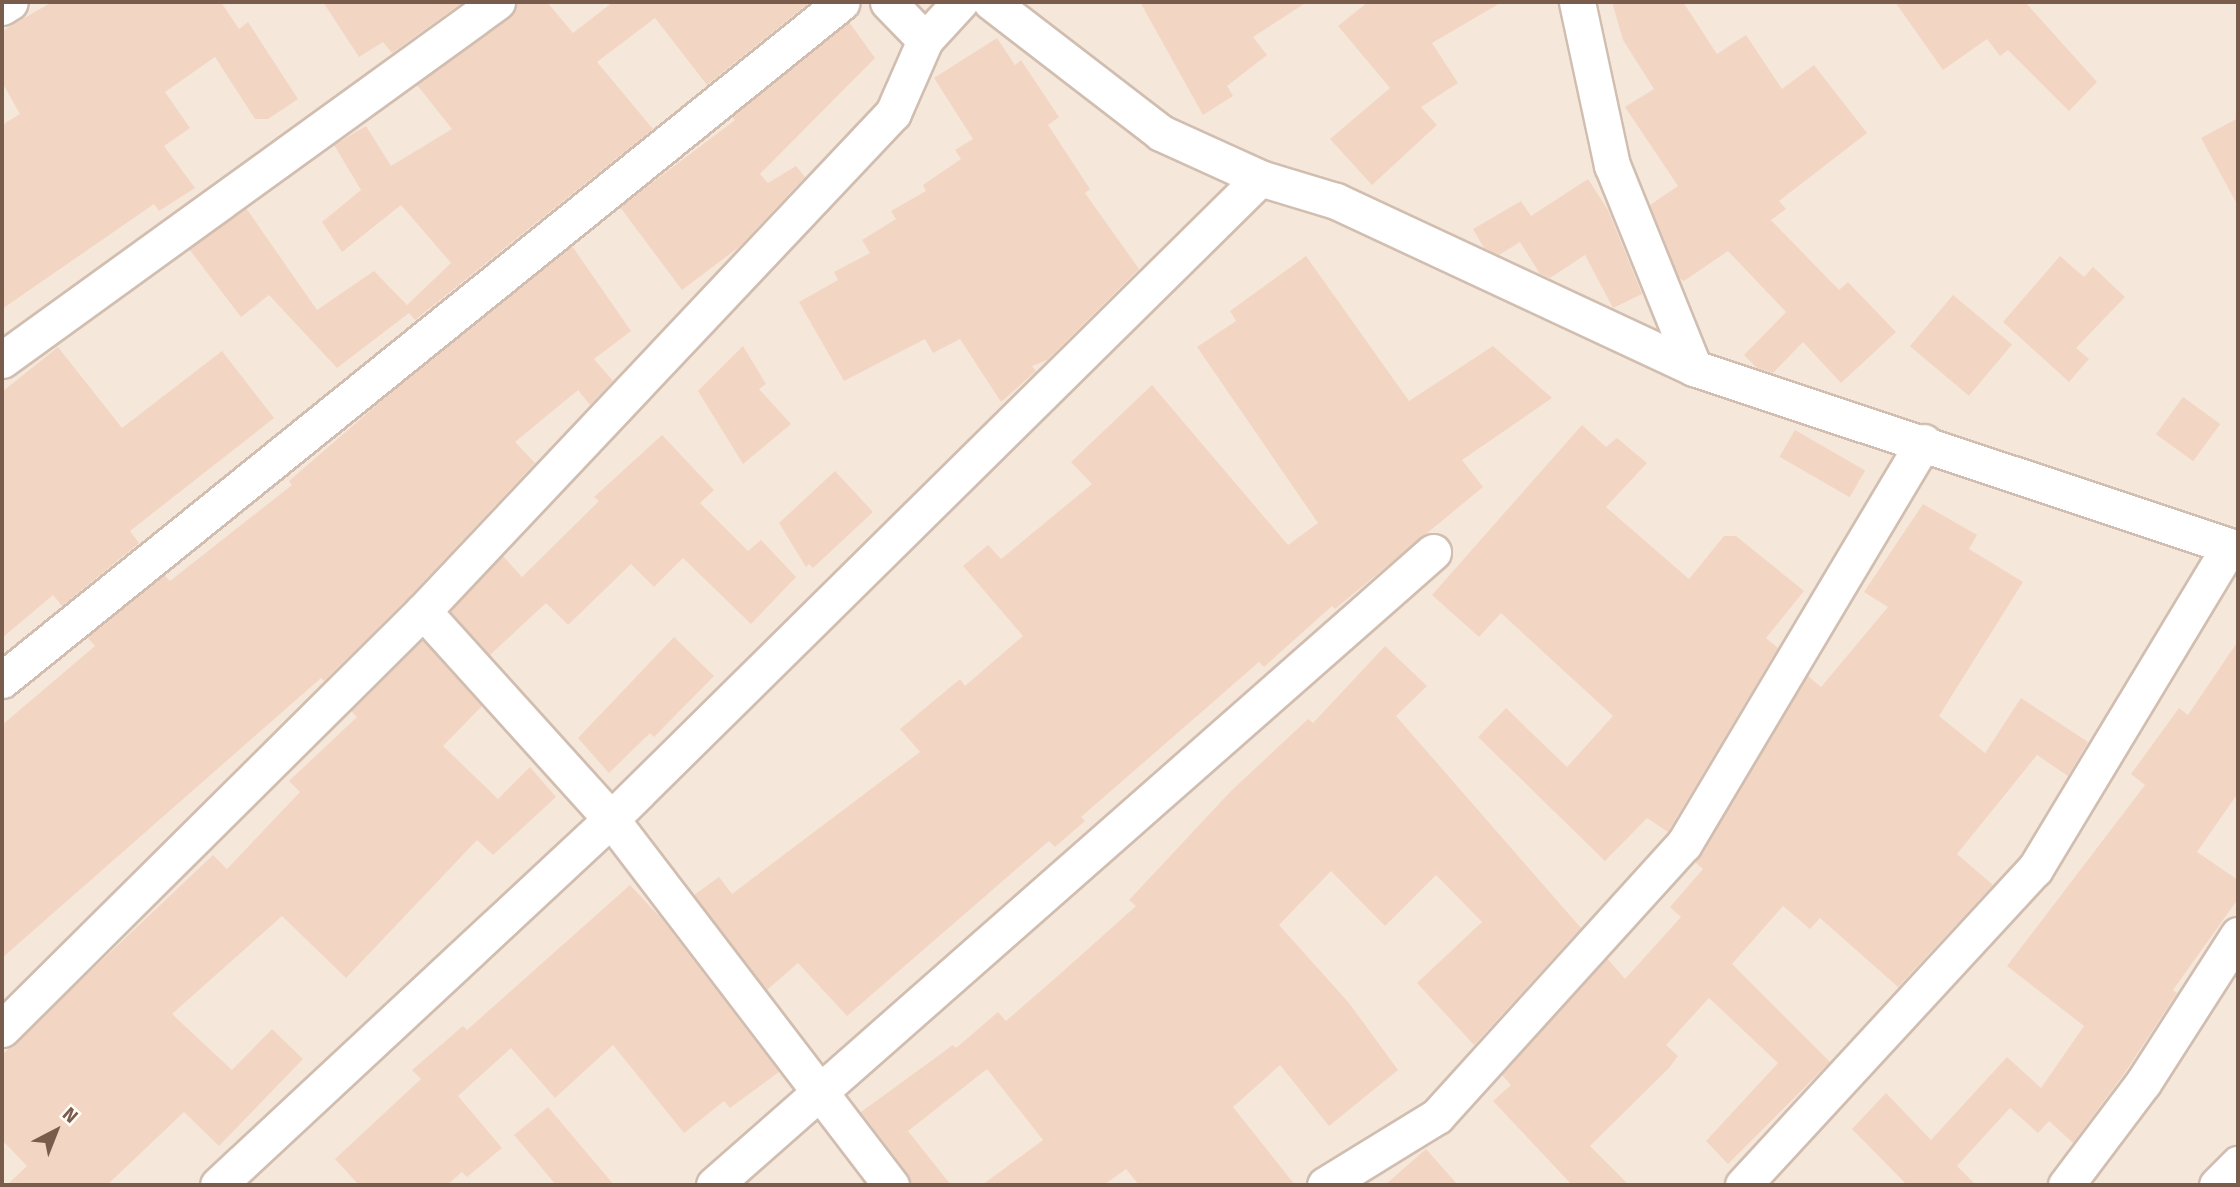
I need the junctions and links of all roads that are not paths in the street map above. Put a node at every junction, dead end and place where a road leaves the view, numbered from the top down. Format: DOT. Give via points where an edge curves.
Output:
graph roads {
  1 [pos="10,2"];
  2 [pos="497,2"];
  3 [pos="842,2"];
  4 [pos="888,2"];
  5 [pos="960,2"];
  6 [pos="991,2"];
  7 [pos="1577,2"];
  8 [pos="2,7"];
  9 [pos="925,40"];
  10 [pos="1260,178"];
  11 [pos="2,360"];
  12 [pos="1694,368"];
  13 [pos="1924,442"];
  14 [pos="2234,548"];
  15 [pos="1433,552"];
  16 [pos="423,611"];
  17 [pos="2,680"];
  18 [pos="611,820"];
  19 [pos="2238,935"];
  20 [pos="2,1029"];
  21 [pos="821,1094"];
  22 [pos="2238,1164"];
  23 [pos="223,1183"];
  24 [pos="714,1185"];
  25 [pos="891,1185"];
  26 [pos="1325,1185"];
  27 [pos="1743,1185"];
  28 [pos="2066,1185"];
  29 [pos="2217,1185"];
  1 -- 8 [label="street"];
  2 -- 11 [label="street"];
  3 -- 17 [label="street"];
  4 -- 9 [label="street"];
  5 -- 9 [label="street"];
  6 -- 10 [label="street" via="1024,32 1161,133"];
  7 -- 12 [label="street" via="1612,165"];
  9 -- 16 [label="street" via="893,113"];
  10 -- 12 [label="street" via="1336,201"];
  10 -- 18 [label="street"];
  12 -- 13 [label="street"];
  13 -- 14 [label="street"];
  13 -- 26 [label="street" via="1684,844 1437,1116"];
  14 -- 27 [label="street" via="2035,869"];
  15 -- 21 [label="street"];
  16 -- 18 [label="street"];
  16 -- 20 [label="street"];
  18 -- 21 [label="street"];
  18 -- 23 [label="street"];
  19 -- 28 [label="street" via="2143,1083"];
  21 -- 24 [label="street"];
  21 -- 25 [label="street"];
  22 -- 29 [label="street"];
}
